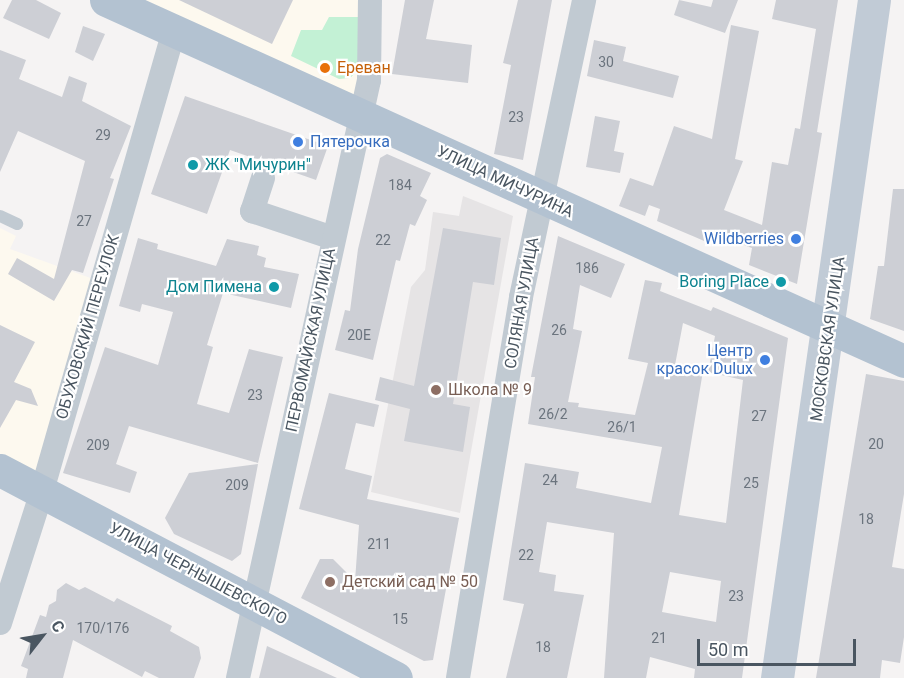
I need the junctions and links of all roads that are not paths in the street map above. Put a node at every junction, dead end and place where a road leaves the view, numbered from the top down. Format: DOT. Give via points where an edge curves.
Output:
graph roads {
  1 [pos="106,0"];
  2 [pos="370,0"];
  3 [pos="584,0"];
  4 [pos="874,0"];
  5 [pos="174,30"];
  6 [pos="361,113"];
  7 [pos="263,178"];
  8 [pos="542,200"];
  9 [pos="0,216"];
  10 [pos="17,224"];
  11 [pos="333,238"];
  12 [pos="830,329"];
  13 [pos="904,362"];
  14 [pos="0,470"];
  15 [pos="42,491"];
  16 [pos="254,604"];
  17 [pos="0,623"];
  18 [pos="238,678"];
  19 [pos="396,678"];
  20 [pos="458,678"];
  21 [pos="777,678"];
  1 -- 5 [label="main road, УЛИЦА МИЧУРИНА"];
  2 -- 6 [label="street, ПЕРВОМАЙСКАЯ УЛИЦА" via="369,80"];
  3 -- 8 [label="street, СОЛЯНАЯ УЛИЦА"];
  4 -- 12 [label="main road, МОСКОВСКАЯ УЛИЦА"];
  5 -- 6 [label="main road, УЛИЦА МИЧУРИНА"];
  5 -- 15 [label="street, ОБУХОВСКИЙ ПЕРЕУЛОК"];
  6 -- 8 [label="main road, УЛИЦА МИЧУРИНА"];
  6 -- 11 [label="street, ПЕРВОМАЙСКАЯ УЛИЦА"];
  7 -- 11 [label="street" via="252,211"];
  8 -- 12 [label="main road, УЛИЦА МИЧУРИНА"];
  8 -- 20 [label="street, СОЛЯНАЯ УЛИЦА" via="521,297"];
  9 -- 10 [label="lane"];
  11 -- 16 [label="street, ПЕРВОМАЙСКАЯ УЛИЦА"];
  12 -- 13 [label="main road, УЛИЦА МИЧУРИНА"];
  12 -- 21 [label="main road, МОСКОВСКАЯ УЛИЦА"];
  14 -- 15 [label="main road, УЛИЦА ЧЕРНЫШЕВСКОГО"];
  15 -- 16 [label="main road, УЛИЦА ЧЕРНЫШЕВСКОГО"];
  15 -- 17 [label="street, ОБУХОВСКИЙ ПЕРЕУЛОК"];
  16 -- 18 [label="street, ПЕРВОМАЙСКАЯ УЛИЦА"];
  16 -- 19 [label="main road, УЛИЦА ЧЕРНЫШЕВСКОГО"];
}
